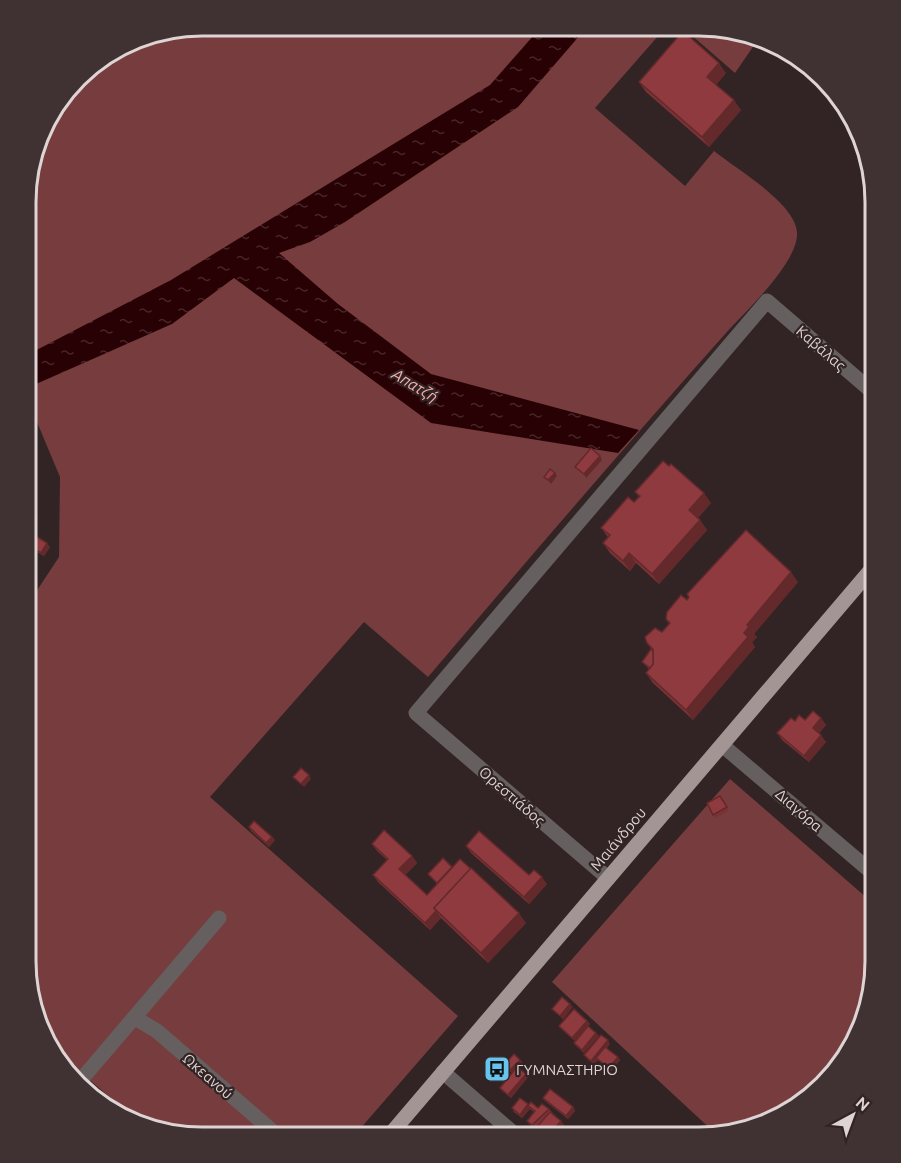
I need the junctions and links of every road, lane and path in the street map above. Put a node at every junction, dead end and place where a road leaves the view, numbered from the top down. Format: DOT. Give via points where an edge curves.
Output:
graph roads {
  1 [pos="865,385"];
  2 [pos="865,577"];
  3 [pos="416,713"];
  4 [pos="722,745"];
  5 [pos="865,867"];
  6 [pos="609,878"];
  7 [pos="219,918"];
  8 [pos="135,1018"];
  9 [pos="443,1072"];
  10 [pos="84,1077"];
  11 [pos="268,1127"];
  12 [pos="396,1127"];
  13 [pos="506,1127"];
  1 -- 3 [label="street, Καβάλας" via="767,301"];
  2 -- 4 [label="main road, Μαιάνδρου"];
  3 -- 6 [label="street, Ορεστιάδος"];
  4 -- 5 [label="street, Διαγόρα"];
  4 -- 6 [label="main road, Μαιάνδρου"];
  6 -- 9 [label="main road, Μαιάνδρου"];
  7 -- 8 [label="street"];
  8 -- 10 [label="street"];
  8 -- 11 [label="street, Ωκεανού" via="157,1031"];
  9 -- 12 [label="main road, Μαιάνδρου"];
  9 -- 13 [label="street"];
}
